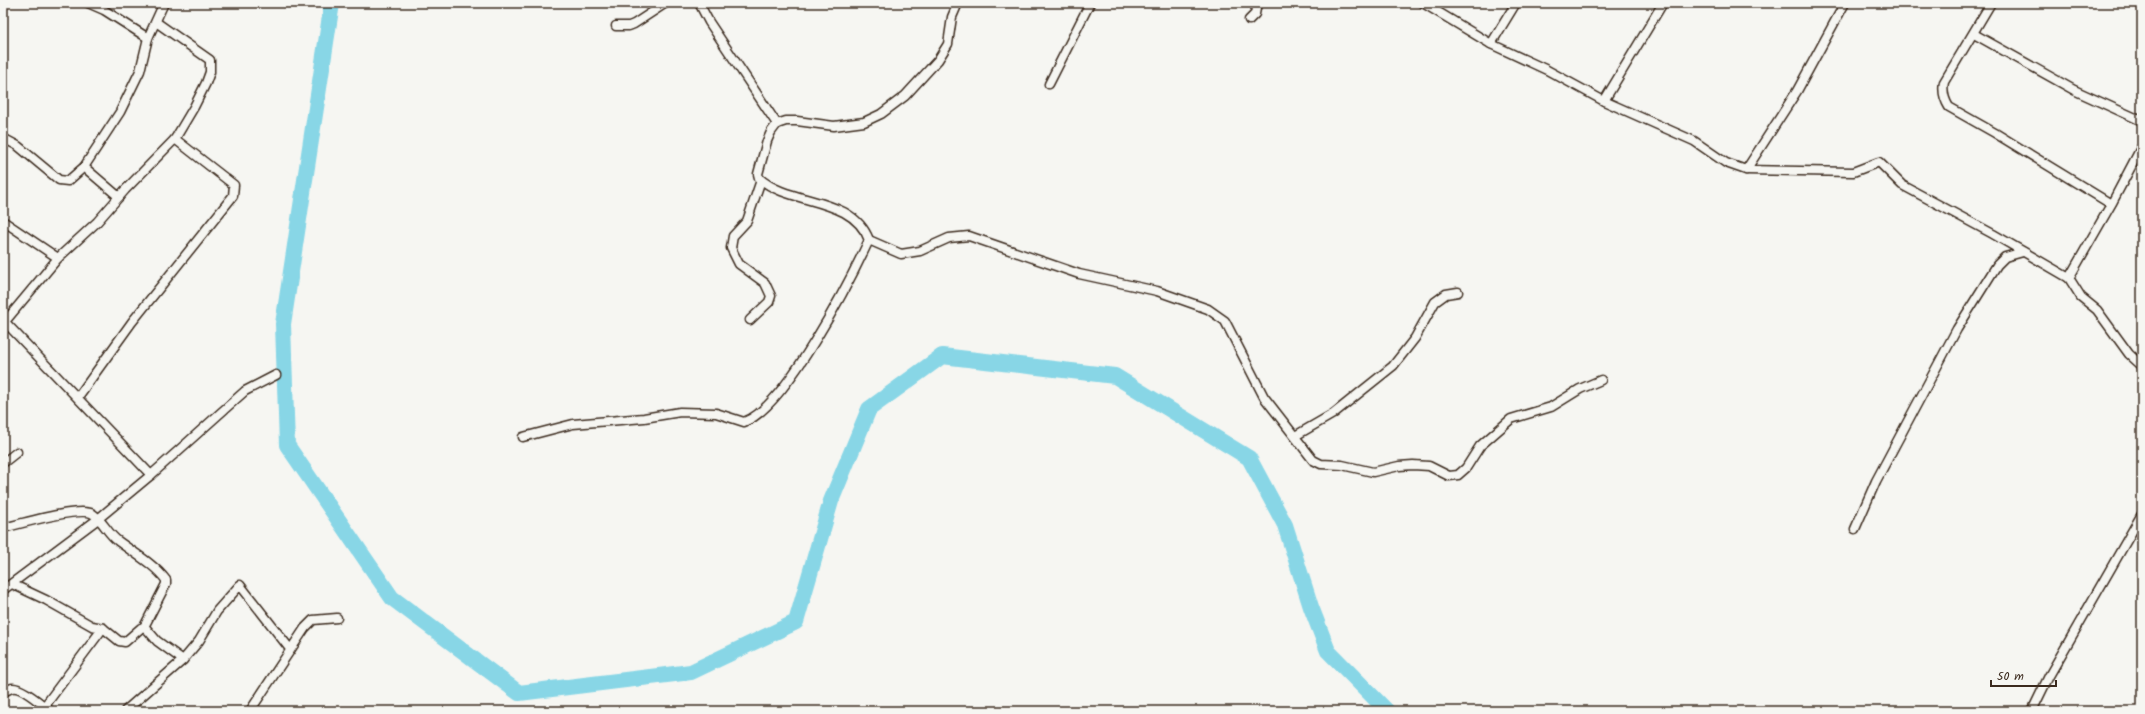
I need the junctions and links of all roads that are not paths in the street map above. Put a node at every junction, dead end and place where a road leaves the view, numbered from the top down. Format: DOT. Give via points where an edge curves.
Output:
graph roads {
  1 [pos="88,3"];
  2 [pos="164,3"];
  3 [pos="666,3"];
  4 [pos="699,3"];
  5 [pos="958,3"];
  6 [pos="1090,3"];
  7 [pos="1257,3"];
  8 [pos="1423,3"];
  9 [pos="1516,3"];
  10 [pos="1663,3"];
  11 [pos="1845,3"];
  12 [pos="1991,3"];
  13 [pos="1249,20"];
  14 [pos="156,22"];
  15 [pos="616,26"];
  16 [pos="1974,34"];
  17 [pos="148,38"];
  18 [pos="1492,44"];
  19 [pos="1049,84"];
  20 [pos="1604,101"];
  21 [pos="2142,121"];
  22 [pos="777,124"];
  23 [pos="3,138"];
  24 [pos="175,139"];
  25 [pos="2142,146"];
  26 [pos="84,167"];
  27 [pos="1746,170"];
  28 [pos="761,180"];
  29 [pos="119,197"];
  30 [pos="2111,204"];
  31 [pos="3,221"];
  32 [pos="869,240"];
  33 [pos="2023,252"];
  34 [pos="58,258"];
  35 [pos="2069,278"];
  36 [pos="1458,292"];
  37 [pos="750,320"];
  38 [pos="4,323"];
  39 [pos="2142,366"];
  40 [pos="276,375"];
  41 [pos="1601,380"];
  42 [pos="78,397"];
  43 [pos="1295,436"];
  44 [pos="523,437"];
  45 [pos="17,452"];
  46 [pos="3,463"];
  47 [pos="152,475"];
  48 [pos="2142,514"];
  49 [pos="98,519"];
  50 [pos="3,528"];
  51 [pos="1855,529"];
  52 [pos="12,584"];
  53 [pos="3,590"];
  54 [pos="337,618"];
  55 [pos="144,627"];
  56 [pos="103,628"];
  57 [pos="290,649"];
  58 [pos="183,660"];
  59 [pos="3,692"];
  60 [pos="46,710"];
  61 [pos="125,711"];
  62 [pos="250,711"];
  63 [pos="2032,711"];
  1 -- 17 [label="street" via="104,10"];
  2 -- 14 [label="street"];
  3 -- 15 [label="street" via="634,24"];
  4 -- 22 [label="street"];
  5 -- 22 [label="street" via="952,17 948,44 938,60 905,96 881,114 864,122 834,126 797,121"];
  6 -- 19 [label="street"];
  7 -- 13 [label="street" via="1255,14"];
  8 -- 18 [label="street"];
  9 -- 18 [label="street"];
  10 -- 20 [label="street"];
  11 -- 27 [label="street" via="1797,91"];
  12 -- 16 [label="street"];
  14 -- 17 [label="street"];
  14 -- 24 [label="street" via="207,57 211,64 194,108"];
  16 -- 21 [label="street" via="2074,90"];
  16 -- 30 [label="street" via="1944,82 1942,91 1949,107"];
  17 -- 26 [label="street" via="140,71 120,112"];
  18 -- 20 [label="street"];
  20 -- 27 [label="street" via="1694,141 1726,163"];
  22 -- 28 [label="street" via="767,141 758,174"];
  23 -- 26 [label="street" via="18,146 60,180 68,181"];
  24 -- 29 [label="street"];
  24 -- 42 [label="street" via="234,185 233,196 132,322"];
  25 -- 30 [label="street"];
  26 -- 29 [label="street"];
  27 -- 33 [label="street" via="1853,172 1879,162 1902,185"];
  28 -- 32 [label="street" via="790,194 846,214 862,228"];
  28 -- 37 [label="street" via="746,223 737,231 731,242 732,255 739,264 765,282 771,296 769,302"];
  29 -- 34 [label="street" via="97,222"];
  30 -- 35 [label="street"];
  31 -- 34 [label="street"];
  32 -- 43 [label="street" via="902,254 920,251 949,238 969,236 1079,274 1157,291 1208,309 1225,321 1264,396"];
  32 -- 44 [label="street" via="855,271 810,349 781,390 764,409 749,420 741,422 721,414 680,412 573,424"];
  33 -- 35 [label="street"];
  33 -- 51 [label="street" via="2005,257 1997,265 1957,329 1876,481"];
  34 -- 38 [label="street"];
  35 -- 39 [label="street" via="2081,298 2097,310 2129,354"];
  36 -- 43 [label="street" via="1446,294 1435,302 1415,338 1393,366 1333,414"];
  38 -- 42 [label="street"];
  40 -- 47 [label="street" via="245,391"];
  41 -- 43 [label="street" via="1556,405 1511,419 1480,446 1463,472 1453,476 1426,465 1406,465 1373,472 1318,463"];
  42 -- 47 [label="street"];
  45 -- 46 [label="street"];
  47 -- 49 [label="street"];
  48 -- 63 [label="street" via="2049,676"];
  49 -- 50 [label="street" via="85,512 56,515"];
  49 -- 52 [label="street"];
  49 -- 55 [label="street" via="111,536 148,563 166,580"];
  52 -- 53 [label="street"];
  52 -- 56 [label="street" via="92,626"];
  54 -- 57 [label="street" via="313,620"];
  55 -- 56 [label="street" via="122,643"];
  55 -- 58 [label="street" via="157,641"];
  56 -- 60 [label="street"];
  57 -- 58 [label="street" via="240,585 217,611 199,641"];
  57 -- 62 [label="street"];
  58 -- 61 [label="street"];
  59 -- 60 [label="street" via="16,689"];
}
